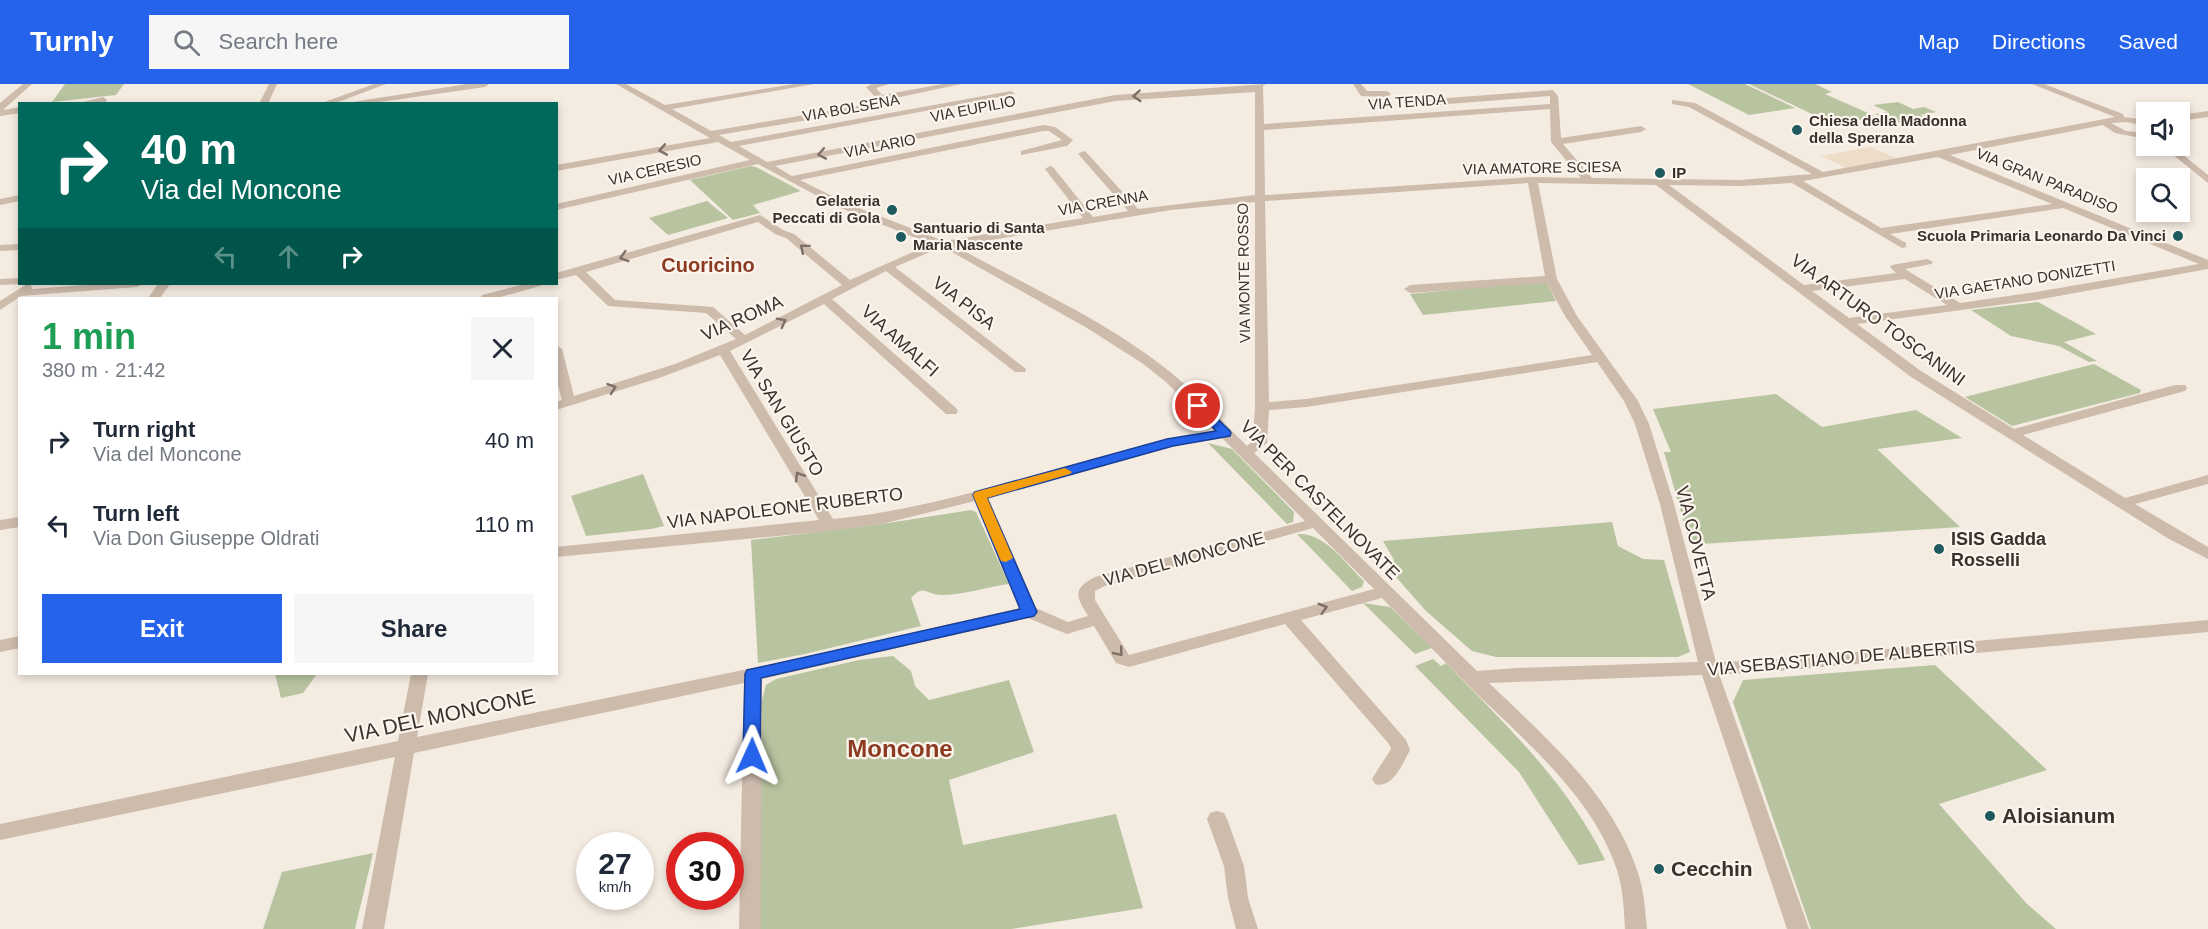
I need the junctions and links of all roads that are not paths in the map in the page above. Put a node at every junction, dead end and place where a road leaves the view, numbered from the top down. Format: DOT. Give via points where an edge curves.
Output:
graph roads {
  1 [pos="28,84"];
  2 [pos="273,84"];
  3 [pos="382,84"];
  4 [pos="485,84"];
  5 [pos="620,84"];
  6 [pos="810,84"];
  7 [pos="885,84"];
  8 [pos="957,84"];
  9 [pos="1357,84"];
  10 [pos="2036,84"];
  11 [pos="869,85"];
  12 [pos="1260,86"];
  13 [pos="1554,88"];
  14 [pos="1011,94"];
  15 [pos="1387,94"];
  16 [pos="880,98"];
  17 [pos="103,100"];
  18 [pos="91,102"];
  19 [pos="264,102"];
  20 [pos="329,102"];
  21 [pos="358,102"];
  22 [pos="1435,102"];
  23 [pos="1675,102"];
  24 [pos="1555,106"];
  25 [pos="0,108"];
  26 [pos="665,108"];
  27 [pos="2097,108"];
  28 [pos="18,110"];
  29 [pos="0,113"];
  30 [pos="2208,115"];
  31 [pos="2190,117"];
  32 [pos="2129,119"];
  33 [pos="2136,120"];
  34 [pos="2108,121"];
  35 [pos="2208,123"];
  36 [pos="2190,125"];
  37 [pos="1261,127"];
  38 [pos="1641,129"];
  39 [pos="2073,129"];
  40 [pos="2116,130"];
  41 [pos="710,134"];
  42 [pos="2136,135"];
  43 [pos="720,140"];
  44 [pos="1556,142"];
  45 [pos="731,146"];
  46 [pos="1024,153"];
  47 [pos="1083,154"];
  48 [pos="1940,154"];
  49 [pos="2180,156"];
  50 [pos="762,163"];
  51 [pos="558,168"];
  52 [pos="1050,169"];
  53 [pos="1823,176"];
  54 [pos="791,179"];
  55 [pos="1532,180"];
  56 [pos="1794,180"];
  57 [pos="2208,180"];
  58 [pos="1589,181"];
  59 [pos="1659,182"];
  60 [pos="18,198"];
  61 [pos="1260,198"];
  62 [pos="0,202"];
  63 [pos="2064,205"];
  64 [pos="558,207"];
  65 [pos="1137,213"];
  66 [pos="1091,221"];
  67 [pos="1879,232"];
  68 [pos="943,244"];
  69 [pos="1902,245"];
  70 [pos="18,247"];
  71 [pos="0,248"];
  72 [pos="1927,262"];
  73 [pos="2208,265"];
  74 [pos="887,266"];
  75 [pos="578,271"];
  76 [pos="1907,275"];
  77 [pos="558,276"];
  78 [pos="1551,279"];
  79 [pos="0,282"];
  80 [pos="99,285"];
  81 [pos="532,285"];
  82 [pos="849,285"];
  83 [pos="20,287"];
  84 [pos="1804,288"];
  85 [pos="1410,289"];
  86 [pos="490,297"];
  87 [pos="825,298"];
  88 [pos="0,306"];
  89 [pos="1956,306"];
  90 [pos="1846,322"];
  91 [pos="744,340"];
  92 [pos="723,349"];
  93 [pos="1599,358"];
  94 [pos="558,365"];
  95 [pos="1020,369"];
  96 [pos="2180,388"];
  97 [pos="563,404"];
  98 [pos="1262,407"];
  99 [pos="951,411"];
  100 [pos="1225,433"];
  101 [pos="2011,434"];
  102 [pos="1245,453"];
  103 [pos="2208,479"];
  104 [pos="980,495"];
  105 [pos="2122,503"];
  106 [pos="1314,523"];
  107 [pos="830,526"];
  108 [pos="2174,535"];
  109 [pos="558,552"];
  110 [pos="2208,554"];
  111 [pos="2208,560"];
  112 [pos="1383,592"];
  113 [pos="1029,612"];
  114 [pos="1289,618"];
  115 [pos="1098,619"];
  116 [pos="2208,626"];
  117 [pos="18,642"];
  118 [pos="0,645"];
  119 [pos="1709,670"];
  120 [pos="753,674"];
  121 [pos="419,675"];
  122 [pos="1472,678"];
  123 [pos="404,746"];
  124 [pos="1382,779"];
  125 [pos="1217,819"];
  126 [pos="0,832"];
  127 [pos="373,929"];
  128 [pos="750,929"];
  129 [pos="1247,929"];
  130 [pos="1636,929"];
  131 [pos="1798,929"];
  1 -- 25 [label="street"];
  2 -- 19 [label="street"];
  3 -- 20 [label="street"];
  4 -- 21 [label="street"];
  5 -- 26 [label="street, VIA PER CASTELNOVATE"];
  6 -- 26 [label="street"];
  7 -- 11 [label="street"];
  8 -- 16 [label="street"];
  9 -- 15 [label="street" via="1364,94"];
  10 -- 27 [label="street"];
  11 -- 16 [label="street"];
  12 -- 37 [label="street, VIA MONTE ROSSO"];
  12 -- 50 [label="street, VIA EUPILIO, one-way" via="1115,98"];
  13 -- 22 [label="street"];
  13 -- 24 [label="street"];
  14 -- 45 [label="street, VIA BOLSENA"];
  16 -- 41 [label="street" via="882,103 878,105"];
  17 -- 18 [label="street"];
  23 -- 53 [label="street" via="1692,105"];
  24 -- 37 [label="street, VIA TENDA"];
  24 -- 44 [label="street"];
  26 -- 41 [label="street, VIA PER CASTELNOVATE"];
  27 -- 32 [label="street"];
  27 -- 34 [label="street"];
  28 -- 29 [label="street"];
  30 -- 31 [label="street"];
  32 -- 33 [label="street"];
  32 -- 34 [label="street, VIA AMATORE SCIESA"];
  34 -- 39 [label="street, VIA AMATORE SCIESA"];
  34 -- 40 [label="street"];
  35 -- 36 [label="street"];
  37 -- 61 [label="street, VIA MONTE ROSSO"];
  38 -- 44 [label="street"];
  39 -- 40 [label="street, VIA AMATORE SCIESA"];
  39 -- 48 [label="street, VIA AMATORE SCIESA"];
  40 -- 42 [label="street"];
  41 -- 43 [label="street, VIA PER CASTELNOVATE"];
  43 -- 45 [label="street, VIA PER CASTELNOVATE"];
  43 -- 51 [label="street, one-way"];
  44 -- 58 [label="street"];
  45 -- 50 [label="street, VIA PER CASTELNOVATE"];
  46 -- 54 [label="street, VIA LARIO" via="1068,140 1052,129 1042,128"];
  47 -- 65 [label="street"];
  48 -- 53 [label="street, VIA AMATORE SCIESA"];
  48 -- 63 [label="street, VIA GRAN PARADISO"];
  49 -- 57 [label="street"];
  50 -- 54 [label="street, VIA PER CASTELNOVATE"];
  50 -- 64 [label="street, VIA CERESIO"];
  52 -- 66 [label="street"];
  53 -- 56 [label="street, VIA AMATORE SCIESA"];
  54 -- 68 [label="street, VIA PER CASTELNOVATE" via="842,205"];
  55 -- 58 [label="street, VIA AMATORE SCIESA"];
  55 -- 61 [label="street, VIA AMATORE SCIESA"];
  55 -- 78 [label="street, VIA COVETTA"];
  56 -- 59 [label="street, VIA AMATORE SCIESA"];
  56 -- 67 [label="street"];
  58 -- 59 [label="street, VIA AMATORE SCIESA"];
  59 -- 84 [label="street, VIA ARTURO TOSCANINI"];
  60 -- 62 [label="street"];
  61 -- 65 [label="street, VIA CRENNA"];
  61 -- 98 [label="street, VIA MONTE ROSSO"];
  63 -- 67 [label="street"];
  63 -- 73 [label="street, VIA GRAN PARADISO"];
  65 -- 66 [label="street, VIA CRENNA"];
  66 -- 68 [label="street, VIA CRENNA"];
  67 -- 69 [label="street"];
  68 -- 74 [label="street, VIA ROMA"];
  68 -- 100 [label="street, VIA PER CASTELNOVATE" via="1153,365"];
  70 -- 71 [label="street"];
  72 -- 76 [label="street" via="1896,267"];
  73 -- 89 [label="street, VIA GAETANO DONIZETTI"];
  74 -- 82 [label="street, VIA ROMA"];
  74 -- 95 [label="street, VIA PISA"];
  75 -- 77 [label="street"];
  82 -- 75 [label="street, one-way" via="790,236 760,218"];
  75 -- 91 [label="street" via="612,303 709,310"];
  76 -- 84 [label="street"];
  76 -- 89 [label="street"];
  78 -- 85 [label="street"];
  78 -- 93 [label="street, VIA COVETTA"];
  79 -- 83 [label="street"];
  80 -- 83 [label="street"];
  81 -- 86 [label="street"];
  82 -- 87 [label="street, VIA ROMA"];
  83 -- 88 [label="street"];
  84 -- 90 [label="street, VIA ARTURO TOSCANINI"];
  91 -- 87 [label="street, VIA ROMA, one-way"];
  87 -- 99 [label="street, VIA AMALFI"];
  89 -- 90 [label="street, VIA GAETANO DONIZETTI"];
  90 -- 101 [label="street, VIA ARTURO TOSCANINI" via="1916,374"];
  91 -- 92 [label="street, VIA ROMA"];
  97 -- 92 [label="street, VIA ROMA, one-way"];
  107 -- 92 [label="street, VIA SAN GIUSTO, one-way"];
  93 -- 98 [label="street" via="1306,404"];
  93 -- 119 [label="street, VIA COVETTA" via="1631,401 1642,424 1667,504"];
  94 -- 97 [label="street"];
  96 -- 101 [label="street"];
  98 -- 102 [label="street, VIA MONTE ROSSO" via="1260,442"];
  100 -- 102 [label="street, VIA PER CASTELNOVATE"];
  100 -- 104 [label="street, VIA NAPOLEONE RUBERTO" via="1172,442"];
  101 -- 105 [label="street, VIA ARTURO TOSCANINI"];
  102 -- 106 [label="street, VIA PER CASTELNOVATE"];
  103 -- 105 [label="street"];
  104 -- 107 [label="street, VIA NAPOLEONE RUBERTO" via="882,519"];
  104 -- 113 [label="street"];
  105 -- 108 [label="street, VIA ARTURO TOSCANINI"];
  106 -- 112 [label="street, VIA PER CASTELNOVATE"];
  106 -- 115 [label="street, VIA DEL MONCONE" via="1094,583 1086,594"];
  107 -- 109 [label="street, VIA NAPOLEONE RUBERTO"];
  108 -- 110 [label="street"];
  108 -- 111 [label="street"];
  114 -- 112 [label="street, VIA DEL MONCONE, one-way"];
  112 -- 122 [label="street, VIA PER CASTELNOVATE"];
  113 -- 115 [label="street" via="1067,628"];
  113 -- 120 [label="street, VIA DEL MONCONE"];
  115 -- 114 [label="street, VIA DEL MONCONE, one-way" via="1122,659 1129,661"];
  114 -- 124 [label="street" via="1397,740 1401,750"];
  116 -- 119 [label="street, VIA SEBASTIANO DE ALBERTIS"];
  117 -- 118 [label="street"];
  119 -- 122 [label="street, VIA SEBASTIANO DE ALBERTIS"];
  119 -- 131 [label="street, VIA COVETTA"];
  120 -- 123 [label="street, VIA DEL MONCONE"];
  120 -- 128 [label="street"];
  121 -- 123 [label="street"];
  122 -- 130 [label="street, VIA PER CASTELNOVATE" via="1557,761 1593,804 1631,881"];
  123 -- 126 [label="street, VIA DEL MONCONE"];
  123 -- 127 [label="street"];
  125 -- 129 [label="street" via="1234,866"];
}
